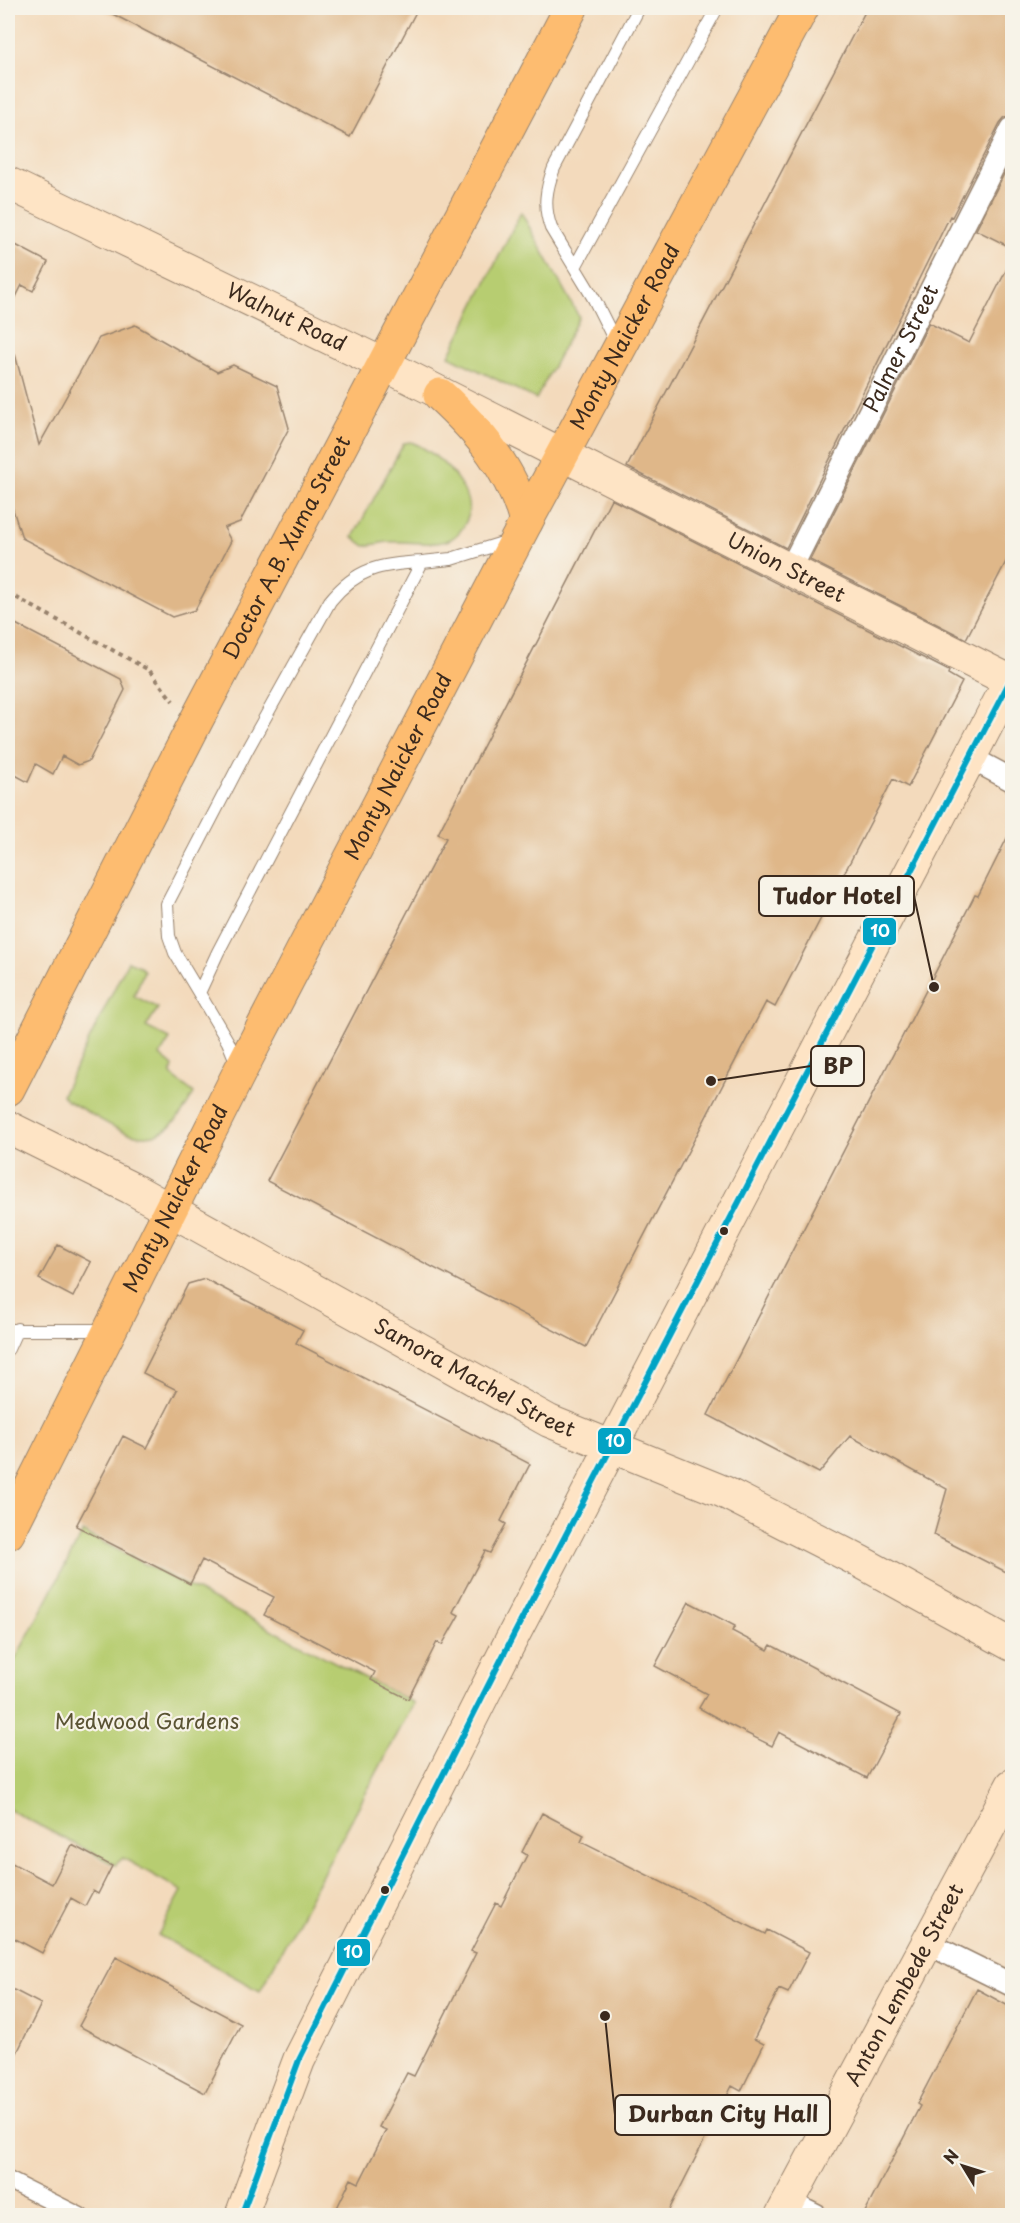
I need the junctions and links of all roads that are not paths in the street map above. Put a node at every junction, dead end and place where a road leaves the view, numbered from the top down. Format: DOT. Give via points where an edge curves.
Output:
graph roads {
  1 [pos="571,8"];
  2 [pos="639,8"];
  3 [pos="717,8"];
  4 [pos="802,8"];
  5 [pos="1012,129"];
  6 [pos="8,183"];
  7 [pos="575,267"];
  8 [pos="619,349"];
  9 [pos="382,364"];
  10 [pos="440,395"];
  11 [pos="562,456"];
  12 [pos="523,530"];
  13 [pos="422,562"];
  14 [pos="790,570"];
  15 [pos="1011,679"];
  16 [pos="971,758"];
  17 [pos="1012,780"];
  18 [pos="199,993"];
  19 [pos="240,1071"];
  20 [pos="8,1089"];
  21 [pos="8,1127"];
  22 [pos="171,1211"];
  23 [pos="111,1329"];
  24 [pos="12,1330"];
  25 [pos="8,1349"];
  26 [pos="612,1445"];
  27 [pos="8,1533"];
  28 [pos="1012,1645"];
  29 [pos="1012,1785"];
  30 [pos="927,1943"];
  31 [pos="1012,1985"];
  32 [pos="8,2180"];
  33 [pos="785,2209"];
  34 [pos="80,2216"];
  35 [pos="241,2216"];
  36 [pos="816,2216"];
  1 -- 9 [label="main road, Doctor A.B. Xuma Street"];
  2 -- 7 [label="lane" via="546,189 549,221"];
  3 -- 7 [label="lane"];
  4 -- 8 [label="main road, Monty Naicker Road"];
  5 -- 14 [label="street, Palmer Street"];
  6 -- 9 [label="main road, Walnut Road"];
  7 -- 8 [label="lane"];
  8 -- 11 [label="main road, Monty Naicker Road"];
  9 -- 10 [label="main road, Walnut Road"];
  9 -- 20 [label="main road, Doctor A.B. Xuma Street"];
  10 -- 11 [label="main road, Walnut Road"];
  10 -- 12 [label="main road" via="485,441 508,473 519,494"];
  11 -- 12 [label="main road, Monty Naicker Road"];
  11 -- 14 [label="main road, Union Street"];
  12 -- 13 [label="lane" via="451,559"];
  12 -- 19 [label="main road, Monty Naicker Road"];
  13 -- 18 [label="lane"];
  13 -- 18 [label="lane" via="366,570 344,584 330,601 210,820 167,904 169,936 175,953"];
  14 -- 15 [label="main road, Union Street"];
  15 -- 16 [label="main road"];
  16 -- 17 [label="street"];
  16 -- 26 [label="main road"];
  18 -- 19 [label="lane"];
  19 -- 22 [label="main road, Monty Naicker Road"];
  21 -- 22 [label="main road, Samora Machel Street"];
  22 -- 23 [label="main road, Monty Naicker Road"];
  22 -- 26 [label="main road, Samora Machel Street" via="549,1421"];
  23 -- 24 [label="lane"];
  23 -- 27 [label="main road, Monty Naicker Road"];
  24 -- 25 [label="lane"];
  26 -- 28 [label="main road, Samora Machel Street" via="724,1492"];
  26 -- 35 [label="main road" via="299,2060"];
  29 -- 30 [label="main road, Anton Lembede Street"];
  30 -- 31 [label="street"];
  30 -- 33 [label="main road, Anton Lembede Street"];
  32 -- 34 [label="street"];
  33 -- 36 [label="street"];
}
